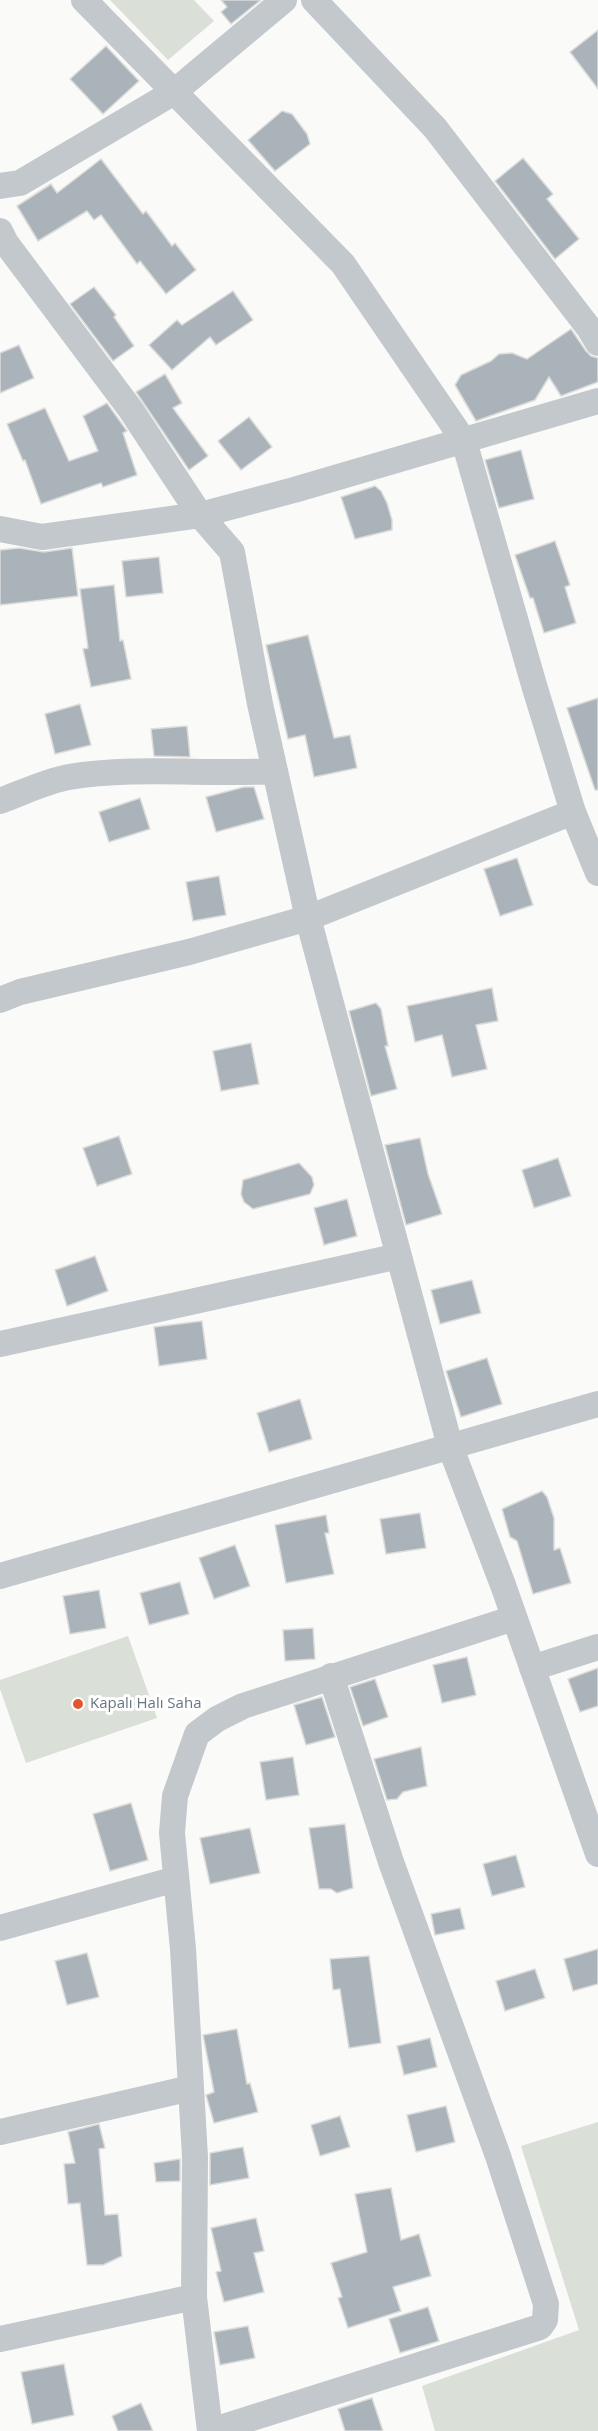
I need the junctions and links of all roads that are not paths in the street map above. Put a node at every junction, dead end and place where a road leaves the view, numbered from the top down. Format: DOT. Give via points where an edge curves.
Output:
graph roads {
  1 [pos="84,0"];
  2 [pos="284,0"];
  3 [pos="314,0"];
  4 [pos="174,92"];
  5 [pos="0,186"];
  6 [pos="0,231"];
  7 [pos="598,343"];
  8 [pos="598,401"];
  9 [pos="464,441"];
  10 [pos="200,515"];
  11 [pos="0,529"];
  12 [pos="275,771"];
  13 [pos="0,801"];
  14 [pos="573,812"];
  15 [pos="598,873"];
  16 [pos="308,918"];
  17 [pos="0,1000"];
  18 [pos="399,1256"];
  19 [pos="0,1344"];
  20 [pos="598,1404"];
  21 [pos="450,1446"];
  22 [pos="0,1576"];
  23 [pos="514,1618"];
  24 [pos="598,1647"];
  25 [pos="532,1668"];
  26 [pos="331,1676"];
  27 [pos="598,1854"];
  28 [pos="176,1879"];
  29 [pos="0,1928"];
  30 [pos="191,2088"];
  31 [pos="0,2132"];
  32 [pos="194,2297"];
  33 [pos="0,2339"];
  34 [pos="257,2424"];
  35 [pos="210,2431"];
  1 -- 4 [label="street"];
  2 -- 4 [label="street"];
  3 -- 7 [label="street" via="435,128"];
  4 -- 5 [label="street" via="20,183"];
  4 -- 9 [label="street" via="344,264"];
  6 -- 10 [label="street" via="131,410"];
  8 -- 9 [label="street"];
  9 -- 10 [label="street"];
  9 -- 14 [label="street"];
  10 -- 11 [label="street" via="42,537"];
  10 -- 12 [label="street" via="232,552"];
  12 -- 13 [label="street" via="121,772 67,777"];
  12 -- 16 [label="street"];
  14 -- 15 [label="street"];
  14 -- 16 [label="street"];
  16 -- 17 [label="street"];
  16 -- 18 [label="street"];
  18 -- 19 [label="street"];
  18 -- 21 [label="street"];
  20 -- 21 [label="street"];
  21 -- 22 [label="street"];
  21 -- 23 [label="street"];
  23 -- 25 [label="street"];
  23 -- 26 [label="street"];
  24 -- 25 [label="street"];
  25 -- 27 [label="street"];
  26 -- 28 [label="street" via="243,1706 197,1734 175,1796 172,1833"];
  26 -- 34 [label="street" via="391,1862 498,2156 546,2313 540,2327"];
  28 -- 29 [label="street"];
  28 -- 30 [label="street"];
  30 -- 31 [label="street"];
  30 -- 32 [label="street" via="195,2157"];
  32 -- 33 [label="street"];
  32 -- 35 [label="street"];
  34 -- 35 [label="street"];
}
